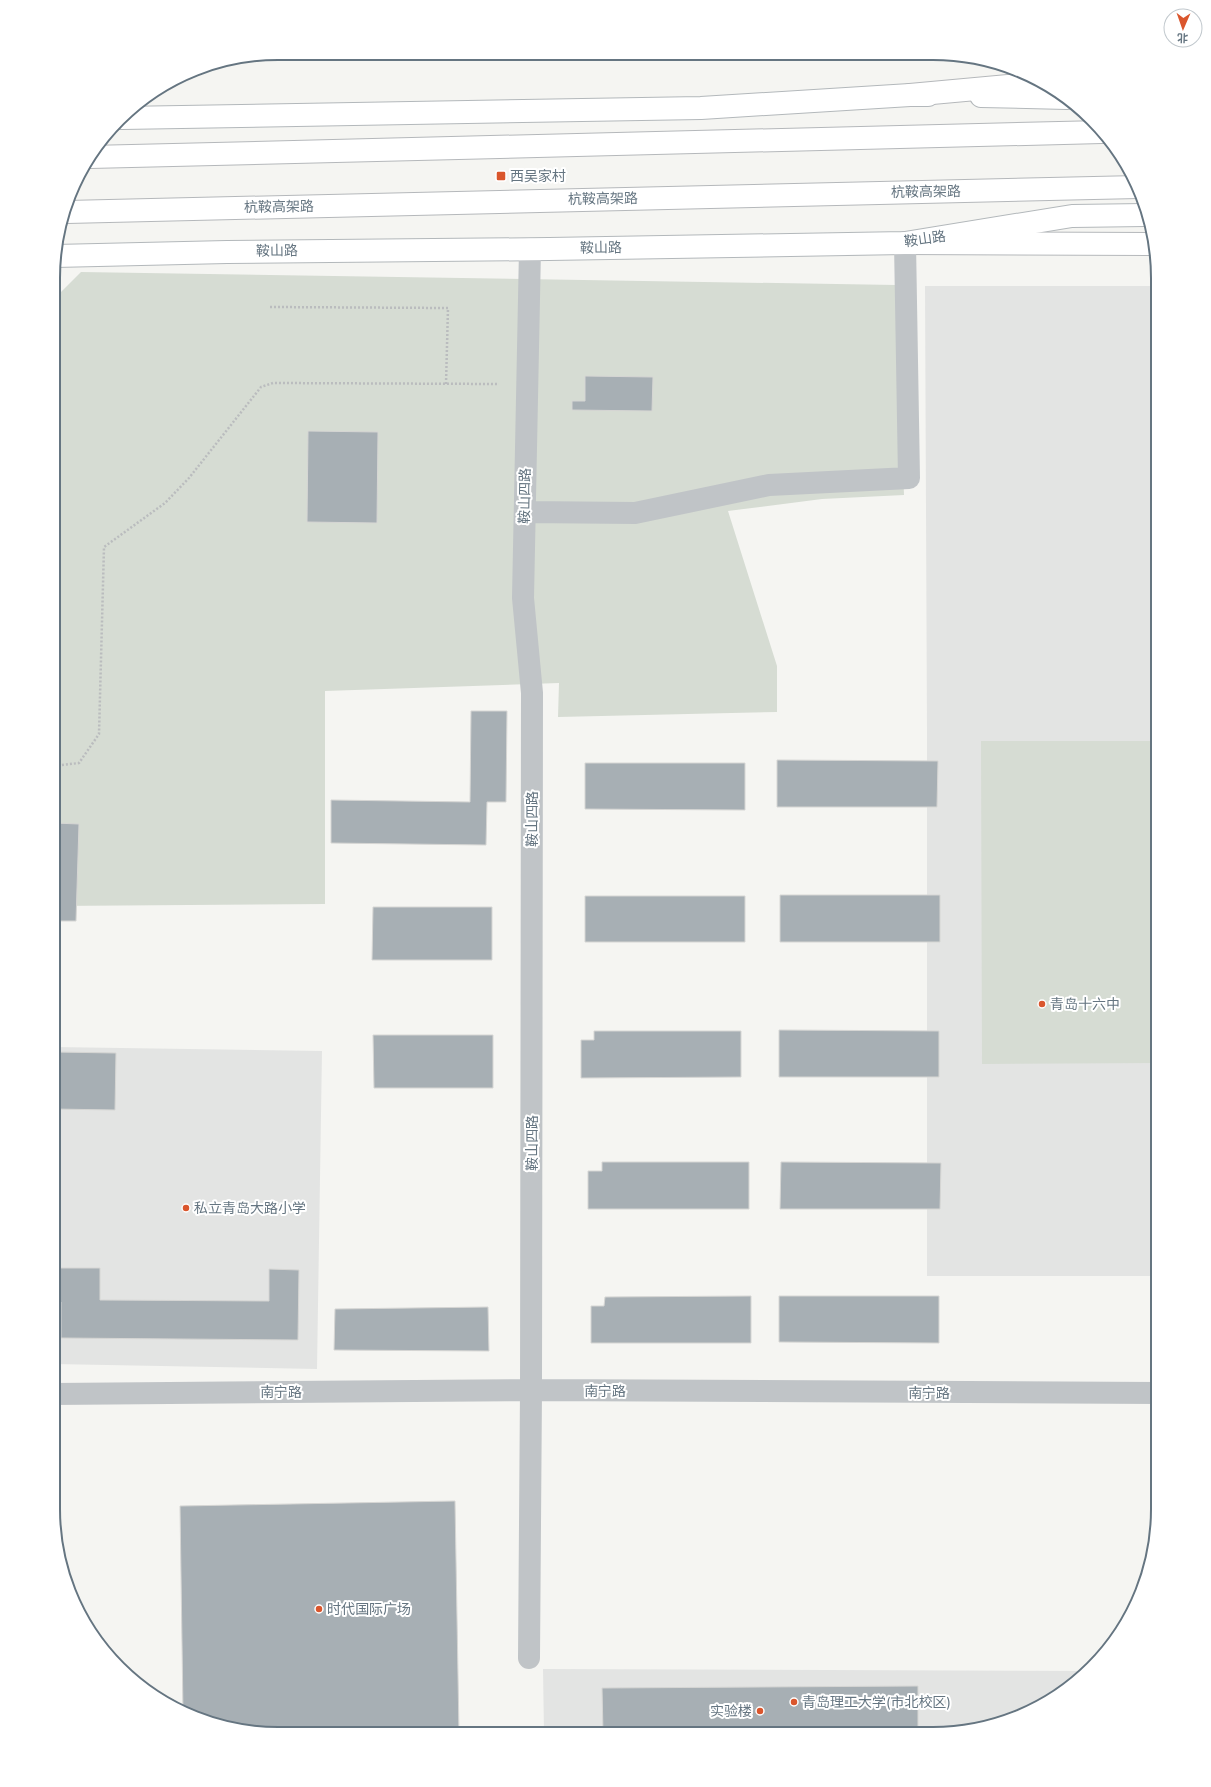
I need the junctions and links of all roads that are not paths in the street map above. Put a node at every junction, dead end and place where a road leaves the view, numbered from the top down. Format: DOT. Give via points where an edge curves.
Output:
graph roads {
  1 [pos="1031,84"];
  2 [pos="910,95"];
  3 [pos="1055,98"];
  4 [pos="139,110"];
  5 [pos="130,118"];
  6 [pos="154,118"];
  7 [pos="1095,132"];
  8 [pos="96,158"];
  9 [pos="1130,187"];
  10 [pos="71,212"];
  11 [pos="1142,215"];
  12 [pos="905,243"];
  13 [pos="1148,244"];
  14 [pos="530,249"];
  15 [pos="64,256"];
  16 [pos="525,512"];
  17 [pos="532,1390"];
  18 [pos="1151,1393"];
  19 [pos="60,1394"];
  20 [pos="529,1658"];
  1 -- 2 [label="main road"];
  2 -- 3 [label="main road"];
  2 -- 6 [label="main road" via="701,108"];
  4 -- 6 [label="main road"];
  5 -- 6 [label="main road"];
  7 -- 8 [label="main road"];
  9 -- 10 [label="main road, 杭鞍高架路"];
  11 -- 12 [label="main road, 鞍山路" via="1072,216"];
  12 -- 13 [label="main road"];
  12 -- 14 [label="main road, 鞍山路"];
  12 -- 16 [label="street" via="909,478 769,485 635,514"];
  14 -- 15 [label="main road, 鞍山路"];
  14 -- 16 [label="street, 鞍山四路"];
  16 -- 17 [label="street, 鞍山四路" via="523,598 532,692"];
  17 -- 18 [label="street, 南宁路"];
  17 -- 19 [label="street, 南宁路"];
  17 -- 20 [label="street, 鞍山四路"];
}
